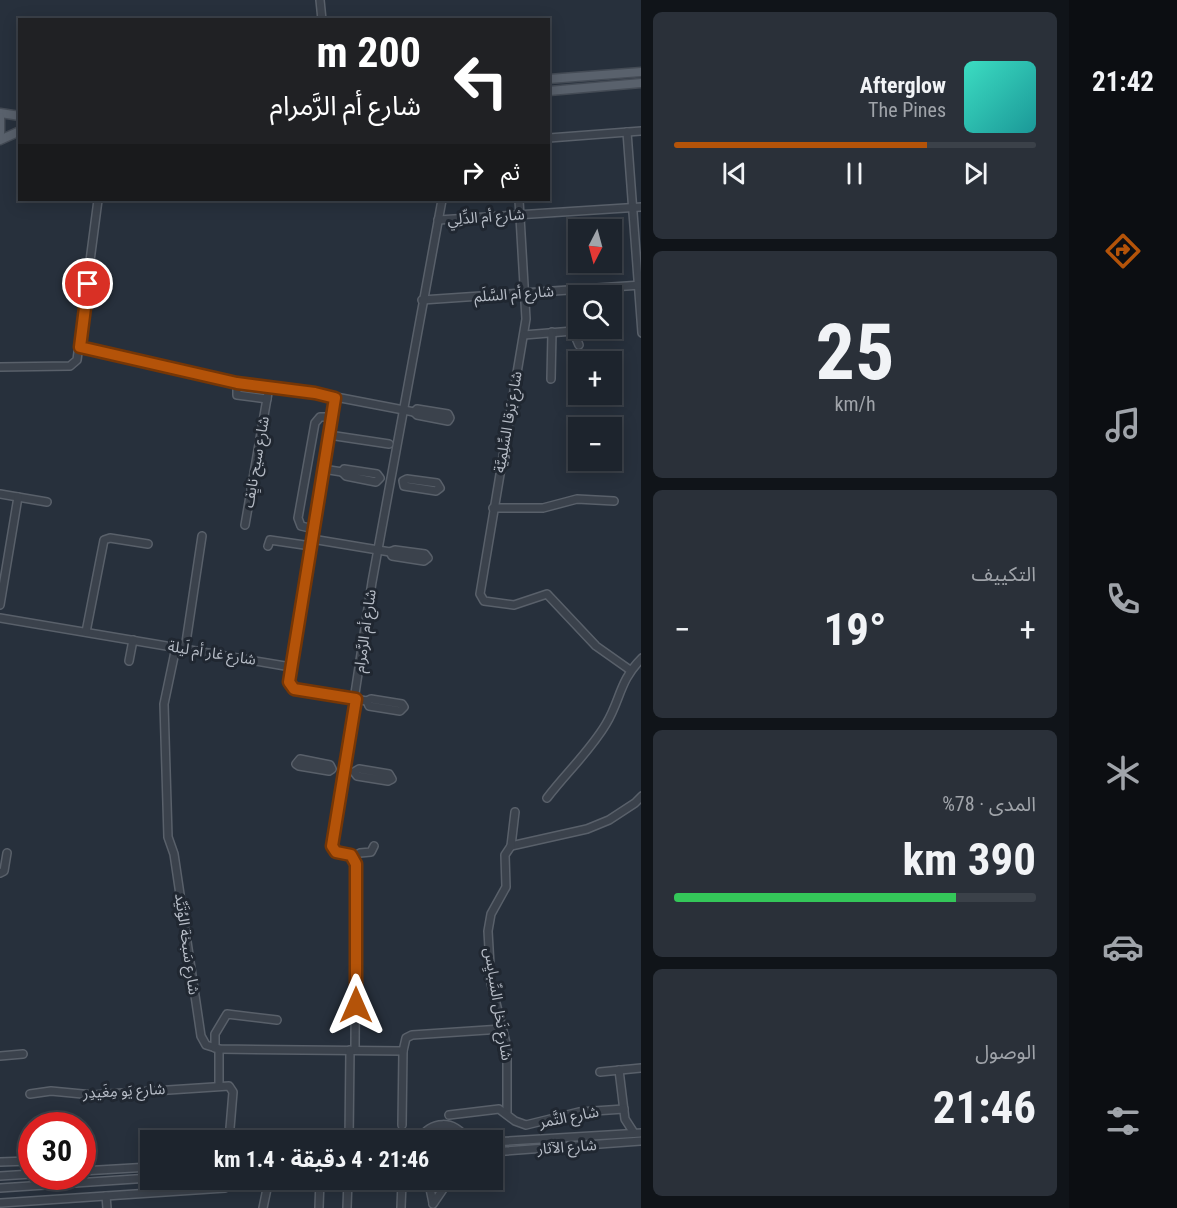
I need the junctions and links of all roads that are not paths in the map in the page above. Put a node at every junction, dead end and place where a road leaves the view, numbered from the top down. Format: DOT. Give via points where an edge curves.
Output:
graph roads {
  1 [pos="320,0"];
  2 [pos="322,18"];
  3 [pos="641,72"];
  4 [pos="550,80"];
  5 [pos="641,83"];
  6 [pos="550,91"];
  7 [pos="0,112"];
  8 [pos="18,116"];
  9 [pos="0,117"];
  10 [pos="641,131"];
  11 [pos="18,132"];
  12 [pos="627,132"];
  13 [pos="0,134"];
  14 [pos="550,138"];
  15 [pos="0,140"];
  16 [pos="98,201"];
  17 [pos="442,201"];
  18 [pos="519,201"];
  19 [pos="632,207"];
  20 [pos="641,207"];
  21 [pos="520,215"];
  22 [pos="438,220"];
  23 [pos="640,285"];
  24 [pos="526,293"];
  25 [pos="422,300"];
  26 [pos="641,309"];
  27 [pos="552,332"];
  28 [pos="524,335"];
  29 [pos="579,345"];
  30 [pos="80,347"];
  31 [pos="0,367"];
  32 [pos="551,379"];
  33 [pos="237,383"];
  34 [pos="269,387"];
  35 [pos="335,398"];
  36 [pos="267,399"];
  37 [pos="403,410"];
  38 [pos="414,412"];
  39 [pos="332,417"];
  40 [pos="329,435"];
  41 [pos="389,444"];
  42 [pos="324,470"];
  43 [pos="391,480"];
  44 [pos="402,483"];
  45 [pos="0,494"];
  46 [pos="18,497"];
  47 [pos="614,501"];
  48 [pos="47,502"];
  49 [pos="493,508"];
  50 [pos="245,525"];
  51 [pos="314,530"];
  52 [pos="202,536"];
  53 [pos="312,543"];
  54 [pos="148,544"];
  55 [pos="268,546"];
  56 [pos="379,550"];
  57 [pos="390,552"];
  58 [pos="0,605"];
  59 [pos="0,618"];
  60 [pos="86,632"];
  61 [pos="133,640"];
  62 [pos="176,647"];
  63 [pos="184,649"];
  64 [pos="641,659"];
  65 [pos="129,661"];
  66 [pos="291,667"];
  67 [pos="630,670"];
  68 [pos="356,699"];
  69 [pos="367,701"];
  70 [pos="332,769"];
  71 [pos="344,770"];
  72 [pos="354,772"];
  73 [pos="641,797"];
  74 [pos="547,798"];
  75 [pos="515,812"];
  76 [pos="374,846"];
  77 [pos="511,846"];
  78 [pos="7,853"];
  79 [pos="353,857"];
  80 [pos="0,873"];
  81 [pos="277,1020"];
  82 [pos="502,1029"];
  83 [pos="217,1048"];
  84 [pos="353,1050"];
  85 [pos="403,1051"];
  86 [pos="23,1054"];
  87 [pos="0,1056"];
  88 [pos="641,1068"];
  89 [pos="619,1070"];
  90 [pos="600,1072"];
  91 [pos="219,1086"];
  92 [pos="30,1094"];
  93 [pos="624,1109"];
  94 [pos="507,1113"];
  95 [pos="449,1115"];
  96 [pos="625,1119"];
  97 [pos="402,1125"];
  98 [pos="230,1130"];
  99 [pos="349,1130"];
  100 [pos="426,1130"];
  101 [pos="458,1130"];
  102 [pos="638,1133"];
  103 [pos="617,1134"];
  104 [pos="503,1141"];
  105 [pos="641,1141"];
  106 [pos="503,1151"];
  107 [pos="18,1161"];
  108 [pos="0,1162"];
  109 [pos="140,1168"];
  110 [pos="96,1170"];
  111 [pos="18,1175"];
  112 [pos="0,1176"];
  113 [pos="140,1179"];
  114 [pos="96,1182"];
  115 [pos="18,1187"];
  116 [pos="0,1188"];
  117 [pos="86,1190"];
  118 [pos="195,1190"];
  119 [pos="265,1190"];
  120 [pos="320,1190"];
  121 [pos="348,1190"];
  122 [pos="402,1190"];
  123 [pos="430,1190"];
  124 [pos="443,1190"];
  125 [pos="106,1196"];
  126 [pos="87,1197"];
  127 [pos="1,1203"];
  128 [pos="432,1206"];
  129 [pos="107,1208"];
  130 [pos="262,1208"];
  131 [pos="320,1208"];
  132 [pos="347,1208"];
  133 [pos="401,1208"];
  1 -- 2 [label="street"];
  3 -- 4 [label="main road"];
  5 -- 6 [label="main road"];
  7 -- 8 [label="main road"];
  9 -- 13 [label="main road"];
  10 -- 12 [label="street"];
  11 -- 15 [label="main road"];
  12 -- 14 [label="street"];
  12 -- 19 [label="street"];
  16 -- 30 [label="street"];
  17 -- 22 [label="street, شارع أم الرَّمرام"];
  18 -- 21 [label="street, شارع بَرقا السِّلِمِيَّة"];
  19 -- 20 [label="street, شارع أم الدِّلِي"];
  19 -- 21 [label="street, شارع أم الدِّلِي"];
  19 -- 23 [label="street"];
  21 -- 22 [label="street, شارع أم الدِّلِي"];
  21 -- 24 [label="street, شارع بَرقا السِّلِمِيَّة"];
  22 -- 25 [label="street, شارع أم الرَّمرام"];
  23 -- 24 [label="street, شارع أم السَّلَم"];
  23 -- 26 [label="street"];
  24 -- 25 [label="street, شارع أم السَّلَم"];
  24 -- 28 [label="street, شارع بَرقا السِّلِمِيَّة"];
  25 -- 37 [label="street, شارع أم الرَّمرام"];
  27 -- 28 [label="street"];
  27 -- 29 [label="street" via="575,331"];
  27 -- 32 [label="street"];
  28 -- 49 [label="street, شارع بَرقا السِّلِمِيَّة"];
  30 -- 31 [label="street" via="77,360 70,366"];
  30 -- 33 [label="street"];
  33 -- 34 [label="street"];
  33 -- 36 [label="street, شارع سيح نايِف" via="237,395"];
  34 -- 35 [label="street"];
  34 -- 36 [label="street, شارع سيح نايِف"];
  35 -- 37 [label="street"];
  35 -- 39 [label="street"];
  36 -- 50 [label="street, شارع سيح نايِف"];
  37 -- 38 [label="street"];
  37 -- 43 [label="street, شارع أم الرَّمرام"];
  39 -- 40 [label="street"];
  39 -- 51 [label="street" via="320,417 315,423 298,518 301,526"];
  40 -- 41 [label="street"];
  40 -- 42 [label="street"];
  42 -- 43 [label="street" via="376,482 380,478"];
  42 -- 51 [label="street"];
  43 -- 44 [label="street"];
  43 -- 56 [label="street, شارع أم الرَّمرام"];
  45 -- 46 [label="street"];
  46 -- 48 [label="street"];
  46 -- 58 [label="street"];
  47 -- 49 [label="street" via="577,500 543,508"];
  49 -- 67 [label="street, شارع بَرقا السِّلِمِيَّة" via="481,597 488,602 514,605 547,594 596,646"];
  51 -- 53 [label="street"];
  52 -- 63 [label="street"];
  53 -- 55 [label="street" via="292,547 270,540"];
  53 -- 56 [label="street"];
  53 -- 66 [label="street"];
  54 -- 60 [label="street" via="104,540"];
  56 -- 57 [label="street"];
  56 -- 68 [label="street, شارع أم الرَّمرام"];
  59 -- 60 [label="street, شارع غار أم لَيلة"];
  60 -- 61 [label="street, شارع غار أم لَيلة"];
  61 -- 62 [label="street, شارع غار أم لَيلة"];
  61 -- 65 [label="street"];
  62 -- 63 [label="street, شارع غار أم لَيلة"];
  62 -- 83 [label="street, شارع سَبخة الوُتَيِّد" via="164,699 168,837 174,854 201,1036 206,1045"];
  63 -- 66 [label="street, شارع غار أم لَيلة"];
  64 -- 67 [label="street"];
  66 -- 68 [label="street" via="289,685 294,689"];
  67 -- 74 [label="street" via="607,723"];
  68 -- 69 [label="street"];
  68 -- 71 [label="street, شارع أم الرَّمرام"];
  70 -- 71 [label="street"];
  71 -- 72 [label="street"];
  71 -- 79 [label="street, شارع أم الرَّمرام" via="332,849"];
  73 -- 77 [label="street" via="609,820 586,829"];
  75 -- 77 [label="street, شارع نَخل السِّبايِس"];
  76 -- 79 [label="street" via="371,852"];
  77 -- 82 [label="street, شارع نَخل السِّبايِس" via="505,855 508,875 488,931 491,983"];
  78 -- 80 [label="street" via="4,871"];
  79 -- 84 [label="street"];
  81 -- 83 [label="street" via="227,1014 215,1034"];
  82 -- 85 [label="street" via="412,1035 406,1038"];
  82 -- 94 [label="street, شارع نَخل السِّبايِس" via="508,1053"];
  83 -- 84 [label="street"];
  83 -- 91 [label="street"];
  84 -- 85 [label="street"];
  84 -- 99 [label="street"];
  85 -- 97 [label="street"];
  86 -- 87 [label="street"];
  88 -- 89 [label="street"];
  89 -- 90 [label="street"];
  89 -- 93 [label="street"];
  91 -- 92 [label="street, شارع يَو مِغَيدِر" via="93,1095 51,1091"];
  91 -- 98 [label="street" via="232,1090"];
  93 -- 94 [label="street, شارع التَّمر" via="579,1112 526,1125"];
  93 -- 96 [label="street"];
  94 -- 95 [label="street, شارع التَّمر" via="495,1108"];
  96 -- 102 [label="street"];
  96 -- 103 [label="street, شارع التَّمر"];
  100 -- 101 [label="street" via="441,1124"];
  102 -- 103 [label="street, شارع الآثار"];
  103 -- 104 [label="street, شارع الآثار"];
  105 -- 106 [label="street, شارع الآثار"];
  107 -- 108 [label="street"];
  109 -- 110 [label="street"];
  111 -- 112 [label="street"];
  113 -- 114 [label="street"];
  115 -- 116 [label="street"];
  117 -- 126 [label="street"];
  118 -- 125 [label="street"];
  119 -- 130 [label="street"];
  120 -- 131 [label="street"];
  121 -- 132 [label="street"];
  122 -- 133 [label="street"];
  123 -- 128 [label="street"];
  124 -- 128 [label="street"];
  125 -- 126 [label="street"];
  125 -- 129 [label="street"];
  126 -- 127 [label="street"];
}
